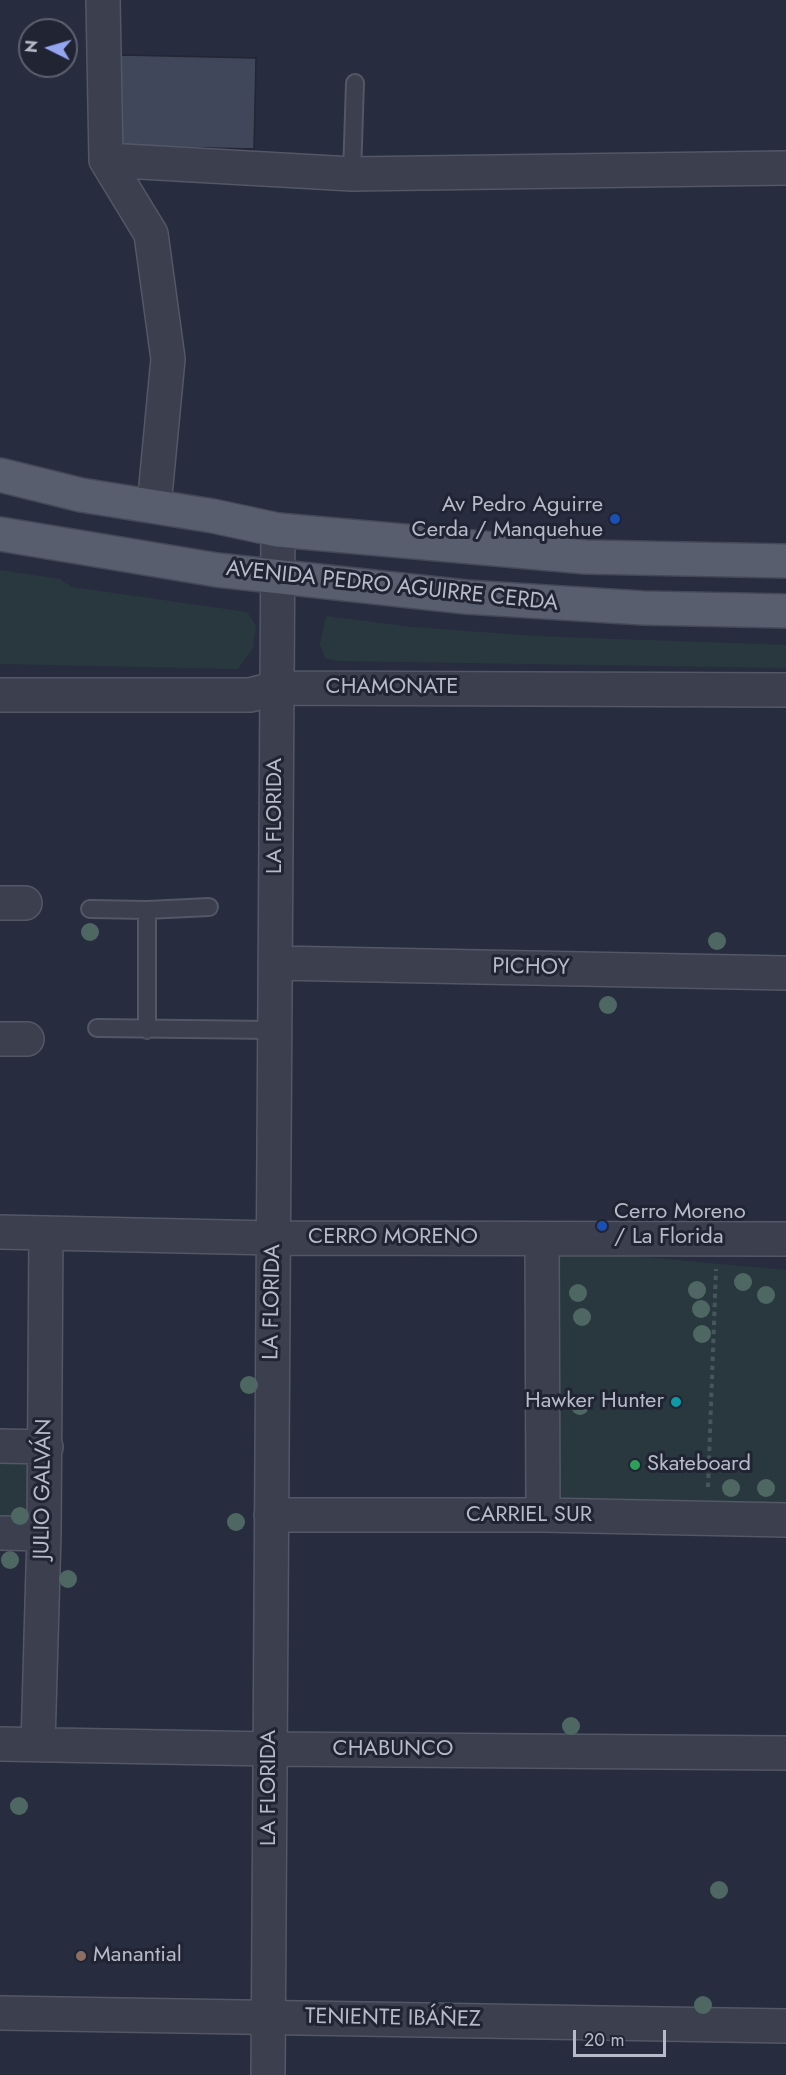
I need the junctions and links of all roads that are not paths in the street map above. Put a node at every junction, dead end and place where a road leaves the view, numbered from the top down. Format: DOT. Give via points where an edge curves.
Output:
graph roads {
  1 [pos="103,0"];
  2 [pos="355,83"];
  3 [pos="106,160"];
  4 [pos="786,168"];
  5 [pos="352,174"];
  6 [pos="0,475"];
  7 [pos="154,506"];
  8 [pos="278,530"];
  9 [pos="0,534"];
  10 [pos="786,561"];
  11 [pos="278,577"];
  12 [pos="786,611"];
  13 [pos="277,688"];
  14 [pos="786,690"];
  15 [pos="0,695"];
  16 [pos="209,907"];
  17 [pos="90,909"];
  18 [pos="147,910"];
  19 [pos="275,963"];
  20 [pos="786,973"];
  21 [pos="97,1028"];
  22 [pos="147,1030"];
  23 [pos="274,1030"];
  24 [pos="0,1232"];
  25 [pos="46,1233"];
  26 [pos="273,1238"];
  27 [pos="542,1239"];
  28 [pos="786,1239"];
  29 [pos="0,1446"];
  30 [pos="46,1447"];
  31 [pos="271,1515"];
  32 [pos="543,1515"];
  33 [pos="786,1520"];
  34 [pos="0,1533"];
  35 [pos="44,1534"];
  36 [pos="0,1744"];
  37 [pos="38,1744"];
  38 [pos="270,1749"];
  39 [pos="786,1753"];
  40 [pos="0,2013"];
  41 [pos="268,2016"];
  42 [pos="786,2026"];
  43 [pos="268,2075"];
  1 -- 3 [label="street"];
  2 -- 5 [label="lane"];
  3 -- 5 [label="street"];
  3 -- 7 [label="street" via="151,234 153,246 168,359"];
  4 -- 5 [label="street"];
  6 -- 7 [label="main road, AVENIDA PEDRO AGUIRRE CERDA" via="81,495"];
  7 -- 8 [label="main road, AVENIDA PEDRO AGUIRRE CERDA"];
  8 -- 10 [label="main road, AVENIDA PEDRO AGUIRRE CERDA" via="586,557"];
  8 -- 11 [label="street, LA FLORIDA"];
  9 -- 11 [label="main road, AVENIDA PEDRO AGUIRRE CERDA"];
  11 -- 12 [label="main road, AVENIDA PEDRO AGUIRRE CERDA" via="562,604"];
  11 -- 13 [label="street, LA FLORIDA"];
  13 -- 14 [label="street, CHAMONATE"];
  13 -- 15 [label="street, CHAMONATE" via="250,695"];
  13 -- 19 [label="street, LA FLORIDA"];
  16 -- 18 [label="lane"];
  17 -- 18 [label="lane"];
  18 -- 22 [label="lane"];
  19 -- 20 [label="street, PICHOY"];
  19 -- 23 [label="street, LA FLORIDA"];
  21 -- 22 [label="lane"];
  22 -- 23 [label="lane"];
  23 -- 26 [label="street, LA FLORIDA"];
  24 -- 25 [label="street, CERRO MORENO"];
  25 -- 26 [label="street, CERRO MORENO"];
  25 -- 30 [label="street, JULIO GALVÁN"];
  26 -- 27 [label="street, CERRO MORENO"];
  26 -- 31 [label="street, LA FLORIDA"];
  27 -- 28 [label="street, CERRO MORENO"];
  27 -- 32 [label="street"];
  29 -- 30 [label="street"];
  30 -- 35 [label="street, JULIO GALVÁN"];
  31 -- 32 [label="street, CARRIEL SUR"];
  31 -- 38 [label="street, LA FLORIDA"];
  32 -- 33 [label="street, CARRIEL SUR"];
  34 -- 35 [label="street"];
  35 -- 37 [label="street, JULIO GALVÁN"];
  36 -- 37 [label="street, CHABUNCO"];
  37 -- 38 [label="street, CHABUNCO"];
  38 -- 39 [label="street, CHABUNCO"];
  38 -- 41 [label="street, LA FLORIDA"];
  40 -- 41 [label="street, TENIENTE IBÁÑEZ"];
  41 -- 42 [label="street, TENIENTE IBÁÑEZ"];
  41 -- 43 [label="street, LA FLORIDA"];
}
